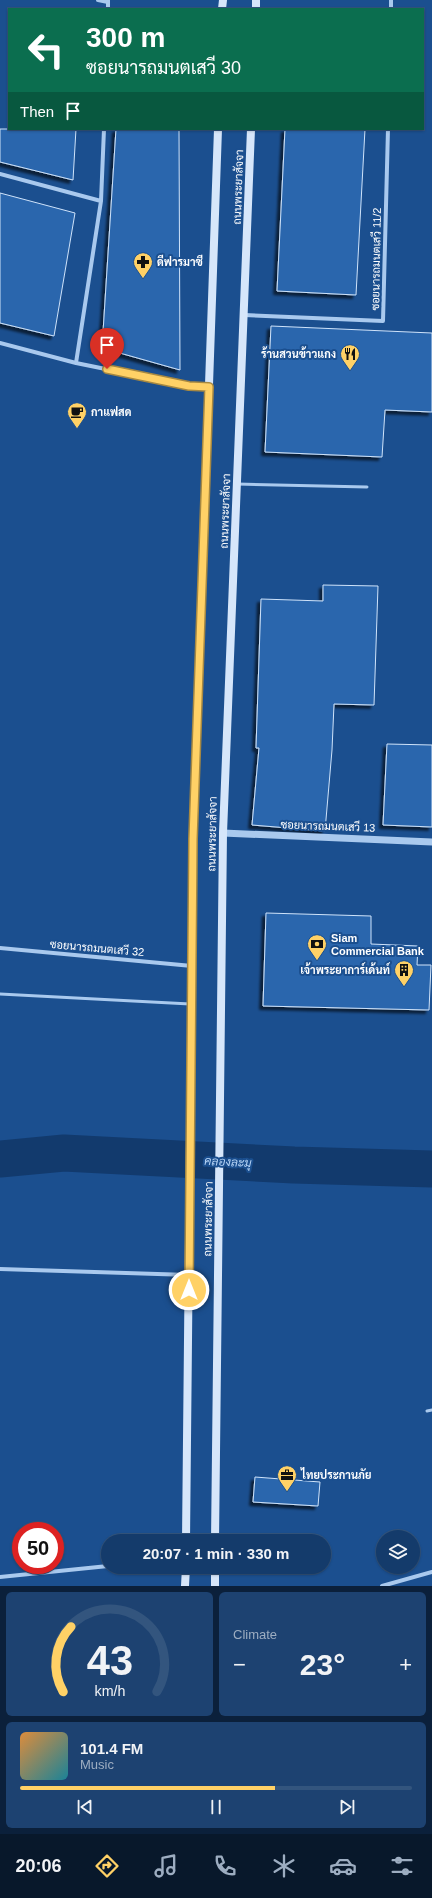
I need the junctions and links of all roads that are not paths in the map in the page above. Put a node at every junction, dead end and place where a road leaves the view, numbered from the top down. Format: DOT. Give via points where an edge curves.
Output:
graph roads {
  1 [pos="98,0"];
  2 [pos="108,1"];
  3 [pos="104,130"];
  4 [pos="218,130"];
  5 [pos="251,130"];
  6 [pos="388,130"];
  7 [pos="0,174"];
  8 [pos="101,201"];
  9 [pos="244,315"];
  10 [pos="0,343"];
  11 [pos="76,363"];
  12 [pos="209,387"];
  13 [pos="237,484"];
  14 [pos="367,487"];
  15 [pos="223,833"];
  16 [pos="432,842"];
  17 [pos="0,948"];
  18 [pos="192,966"];
  19 [pos="0,994"];
  20 [pos="191,1004"];
  21 [pos="0,1269"];
  22 [pos="190,1275"];
  23 [pos="432,1410"];
  24 [pos="427,1411"];
  25 [pos="186,1534"];
  26 [pos="215,1534"];
  27 [pos="101,1567"];
  28 [pos="432,1572"];
  29 [pos="186,1574"];
  30 [pos="215,1574"];
  31 [pos="0,1577"];
  32 [pos="186,1586"];
  33 [pos="215,1586"];
  34 [pos="382,1586"];
  1 -- 2 [label="street"];
  3 -- 8 [label="street"];
  4 -- 12 [label="main road, ถนนพระยาสัจจา"];
  5 -- 9 [label="main road, ถนนพระยาสัจจา"];
  6 -- 9 [label="street, ซอยนารถมนตเสวี 11/2" via="383,321"];
  7 -- 8 [label="street"];
  8 -- 11 [label="street"];
  9 -- 13 [label="main road, ถนนพระยาสัจจา"];
  10 -- 11 [label="street"];
  11 -- 12 [label="street" via="189,386"];
  12 -- 18 [label="main road, ถนนพระยาสัจจา" via="193,831"];
  13 -- 14 [label="lane"];
  13 -- 15 [label="main road, ถนนพระยาสัจจา"];
  15 -- 16 [label="street, ซอยนารถมนตเสวี 13"];
  15 -- 26 [label="main road, ถนนพระยาสัจจา"];
  17 -- 18 [label="street, ซอยนารถมนตเสวี 32"];
  18 -- 20 [label="main road, ถนนพระยาสัจจา"];
  19 -- 20 [label="lane"];
  20 -- 22 [label="main road, ถนนพระยาสัจจา"];
  21 -- 22 [label="street"];
  22 -- 25 [label="main road, ถนนพระยาสัจจา"];
  23 -- 24 [label="lane"];
  27 -- 31 [label="street"];
  28 -- 34 [label="street"];
  29 -- 32 [label="main road"];
  30 -- 33 [label="main road"];
}
